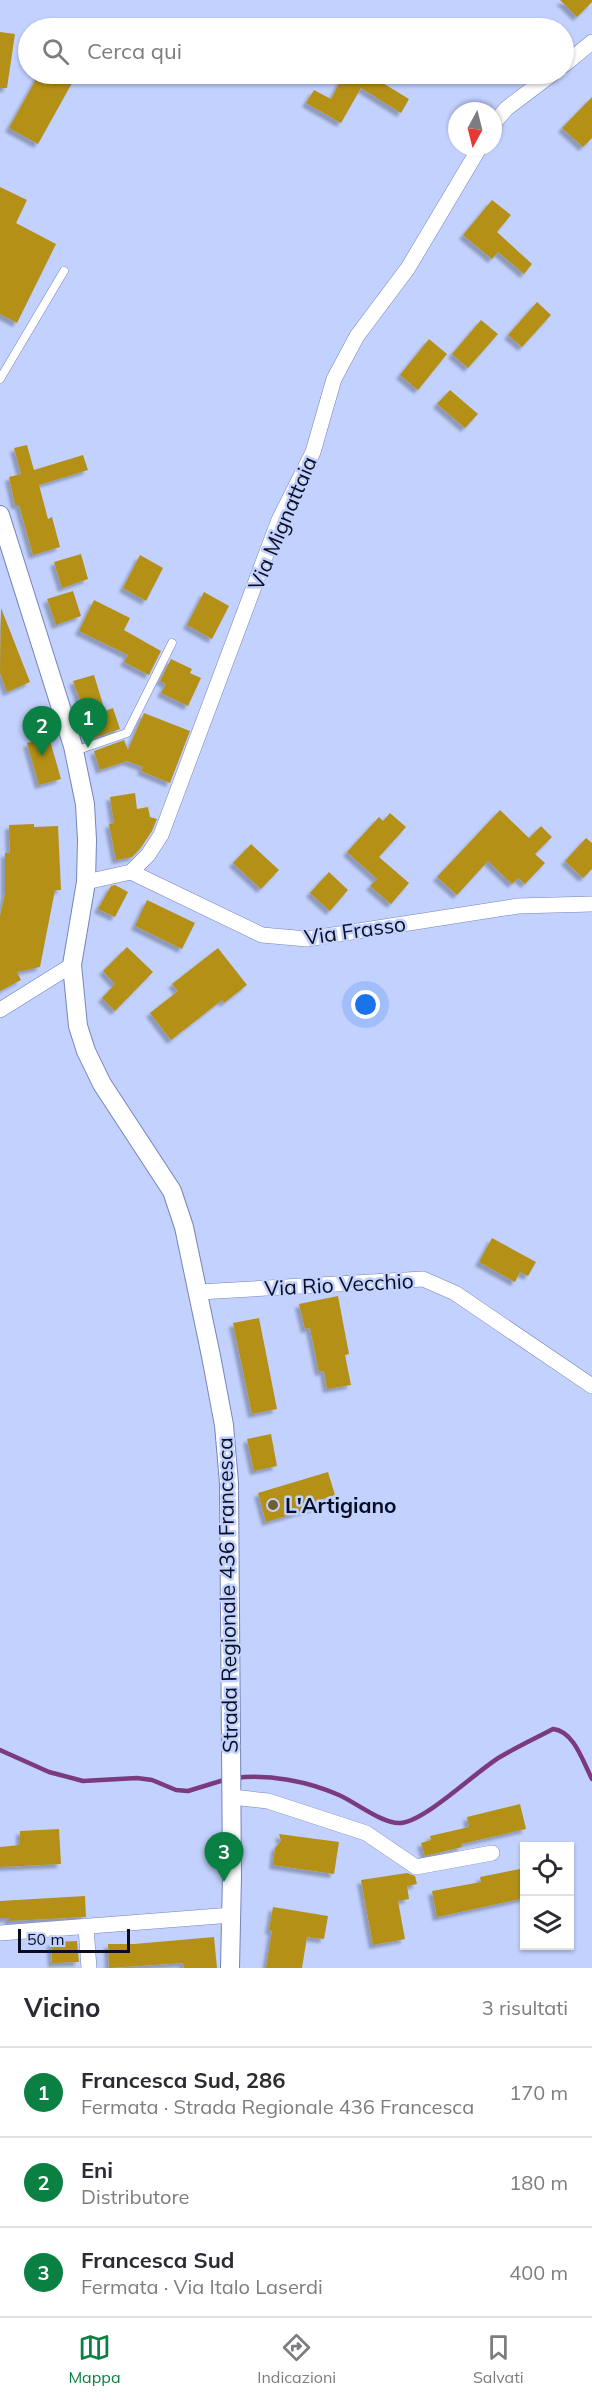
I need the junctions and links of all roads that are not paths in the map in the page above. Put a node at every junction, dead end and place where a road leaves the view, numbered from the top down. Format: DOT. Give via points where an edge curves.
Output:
graph roads {
  1 [pos="592,42"];
  2 [pos="574,57"];
  3 [pos="539,84"];
  4 [pos="502,114"];
  5 [pos="475,156"];
  6 [pos="64,271"];
  7 [pos="0,379"];
  8 [pos="0,515"];
  9 [pos="172,643"];
  10 [pos="74,751"];
  11 [pos="131,872"];
  12 [pos="86,882"];
  13 [pos="592,904"];
  14 [pos="72,965"];
  15 [pos="0,1010"];
  16 [pos="199,1292"];
  17 [pos="592,1386"];
  18 [pos="231,1791"];
  19 [pos="492,1853"];
  20 [pos="232,1915"];
  21 [pos="86,1928"];
  22 [pos="0,1933"];
  23 [pos="88,1968"];
  24 [pos="230,1968"];
  1 -- 2 [label="street"];
  3 -- 4 [label="street"];
  5 -- 11 [label="street, Via Mignattaia" via="408,268 357,336 334,379 313,452 279,520 161,835"];
  6 -- 7 [label="lane"];
  8 -- 10 [label="street, Strada Regionale 436 Francesca"];
  9 -- 10 [label="lane" via="127,733"];
  10 -- 12 [label="street, Strada Regionale 436 Francesca" via="85,804"];
  11 -- 12 [label="street"];
  11 -- 13 [label="street, Via Frasso" via="262,936 307,939 518,906"];
  12 -- 14 [label="street, Strada Regionale 436 Francesca"];
  14 -- 15 [label="street"];
  14 -- 16 [label="street, Strada Regionale 436 Francesca" via="78,1026 86,1051 102,1084 172,1191"];
  16 -- 17 [label="street, Via Rio Vecchio" via="423,1279 455,1293"];
  16 -- 18 [label="street, Strada Regionale 436 Francesca" via="224,1425 229,1483"];
  18 -- 19 [label="street" via="366,1833 416,1867"];
  18 -- 20 [label="street, Strada Regionale 436 Francesca"];
  20 -- 21 [label="street"];
  20 -- 24 [label="street, Strada Regionale 436 Francesca"];
  21 -- 22 [label="street"];
  21 -- 23 [label="street"];
}
